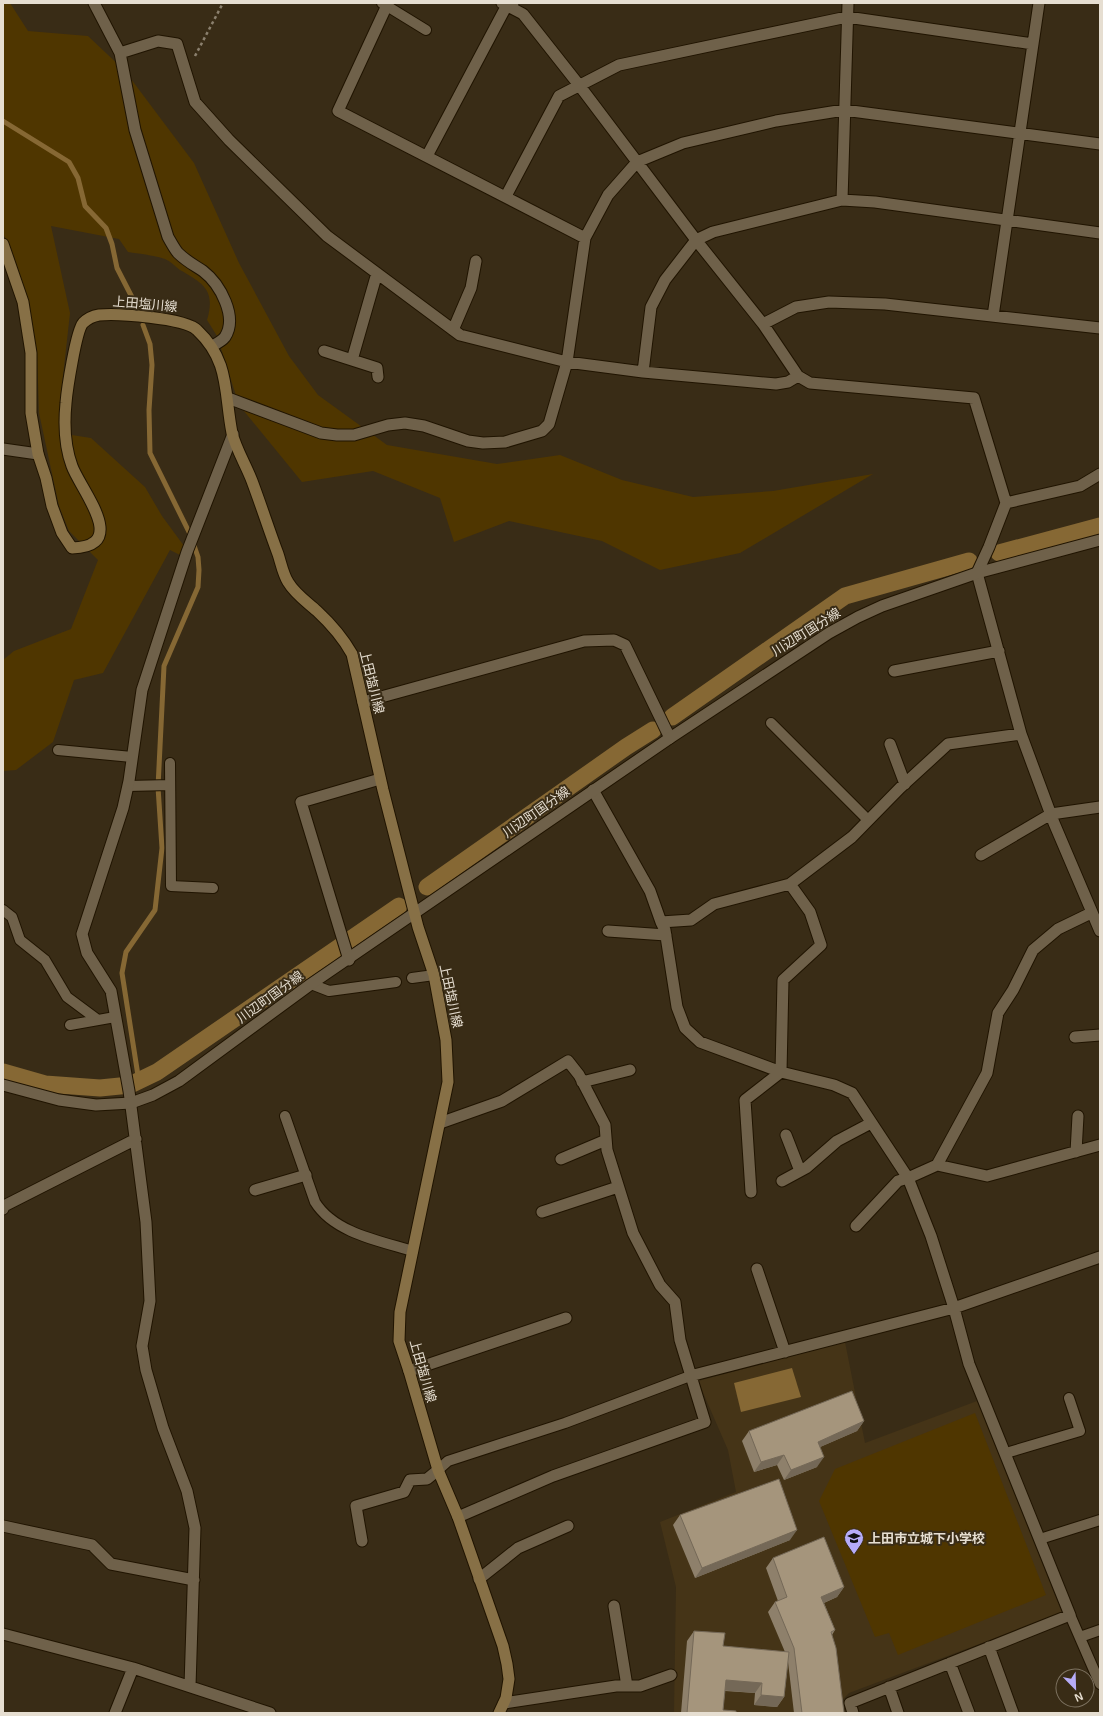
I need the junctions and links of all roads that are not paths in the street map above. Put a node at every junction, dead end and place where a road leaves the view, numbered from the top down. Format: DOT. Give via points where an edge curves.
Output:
graph roads {
  1 [pos="94,3"];
  2 [pos="848,3"];
  3 [pos="1038,3"];
  4 [pos="385,4"];
  5 [pos="508,4"];
  6 [pos="847,17"];
  7 [pos="426,30"];
  8 [pos="1033,44"];
  9 [pos="120,53"];
  10 [pos="579,85"];
  11 [pos="844,110"];
  12 [pos="1019,132"];
  13 [pos="1100,144"];
  14 [pos="427,156"];
  15 [pos="637,162"];
  16 [pos="506,196"];
  17 [pos="842,200"];
  18 [pos="1006,221"];
  19 [pos="1100,233"];
  20 [pos="585,238"];
  21 [pos="696,240"];
  22 [pos="3,244"];
  23 [pos="476,260"];
  24 [pos="377,273"];
  25 [pos="993,316"];
  26 [pos="763,324"];
  27 [pos="1100,328"];
  28 [pos="453,330"];
  29 [pos="212,346"];
  30 [pos="324,352"];
  31 [pos="352,360"];
  32 [pos="567,362"];
  33 [pos="643,372"];
  34 [pos="798,376"];
  35 [pos="378,378"];
  36 [pos="228,398"];
  37 [pos="232,434"];
  38 [pos="3,449"];
  39 [pos="38,454"];
  40 [pos="1100,474"];
  41 [pos="1006,503"];
  42 [pos="1100,540"];
  43 [pos="977,573"];
  44 [pos="998,651"];
  45 [pos="894,672"];
  46 [pos="363,702"];
  47 [pos="771,723"];
  48 [pos="1021,734"];
  49 [pos="670,738"];
  50 [pos="890,744"];
  51 [pos="58,750"];
  52 [pos="132,757"];
  53 [pos="170,763"];
  54 [pos="380,779"];
  55 [pos="905,784"];
  56 [pos="170,785"];
  57 [pos="128,786"];
  58 [pos="593,790"];
  59 [pos="1100,807"];
  60 [pos="1051,814"];
  61 [pos="868,820"];
  62 [pos="981,855"];
  63 [pos="790,884"];
  64 [pos="213,888"];
  65 [pos="3,910"];
  66 [pos="415,913"];
  67 [pos="1091,913"];
  68 [pos="661,922"];
  69 [pos="1100,930"];
  70 [pos="608,932"];
  71 [pos="666,935"];
  72 [pos="349,960"];
  73 [pos="434,975"];
  74 [pos="412,978"];
  75 [pos="396,982"];
  76 [pos="311,984"];
  77 [pos="115,1017"];
  78 [pos="98,1020"];
  79 [pos="70,1025"];
  80 [pos="1100,1035"];
  81 [pos="1075,1037"];
  82 [pos="630,1070"];
  83 [pos="781,1072"];
  84 [pos="582,1082"];
  85 [pos="3,1085"];
  86 [pos="131,1103"];
  87 [pos="285,1116"];
  88 [pos="1078,1116"];
  89 [pos="440,1123"];
  90 [pos="871,1123"];
  91 [pos="786,1135"];
  92 [pos="136,1139"];
  93 [pos="606,1140"];
  94 [pos="1100,1146"];
  95 [pos="1076,1152"];
  96 [pos="561,1160"];
  97 [pos="937,1165"];
  98 [pos="800,1171"];
  99 [pos="306,1175"];
  100 [pos="908,1178"];
  101 [pos="782,1181"];
  102 [pos="618,1187"];
  103 [pos="256,1190"];
  104 [pos="751,1192"];
  105 [pos="3,1209"];
  106 [pos="542,1212"];
  107 [pos="856,1226"];
  108 [pos="413,1251"];
  109 [pos="1099,1259"];
  110 [pos="756,1269"];
  111 [pos="954,1308"];
  112 [pos="566,1318"];
  113 [pos="785,1352"];
  114 [pos="409,1371"];
  115 [pos="690,1376"];
  116 [pos="1069,1398"];
  117 [pos="1006,1453"];
  118 [pos="438,1470"];
  119 [pos="458,1517"];
  120 [pos="1100,1520"];
  121 [pos="3,1526"];
  122 [pos="568,1526"];
  123 [pos="1040,1539"];
  124 [pos="362,1540"];
  125 [pos="479,1579"];
  126 [pos="194,1580"];
  127 [pos="614,1606"];
  128 [pos="1070,1615"];
  129 [pos="1100,1630"];
  130 [pos="3,1634"];
  131 [pos="1080,1637"];
  132 [pos="989,1647"];
  133 [pos="950,1663"];
  134 [pos="133,1668"];
  135 [pos="671,1675"];
  136 [pos="1100,1684"];
  137 [pos="190,1686"];
  138 [pos="626,1686"];
  139 [pos="889,1687"];
  140 [pos="502,1708"];
  141 [pos="120,1711"];
  142 [pos="270,1713"];
  143 [pos="853,1713"];
  144 [pos="898,1713"];
  145 [pos="969,1713"];
  146 [pos="1013,1713"];
  1 -- 9 [label="street"];
  2 -- 6 [label="street"];
  3 -- 8 [label="street"];
  4 -- 7 [label="lane"];
  4 -- 14 [label="street" via="338,111"];
  5 -- 10 [label="street" via="523,14"];
  5 -- 14 [label="street"];
  6 -- 8 [label="street"];
  6 -- 10 [label="street" via="619,65"];
  6 -- 11 [label="street"];
  8 -- 12 [label="street"];
  9 -- 24 [label="street" via="158,41 177,44 195,102 229,140 327,236"];
  9 -- 29 [label="street" via="135,130 168,237 176,251 187,262 204,272 216,285 228,308 228,331 224,339"];
  10 -- 15 [label="street"];
  10 -- 16 [label="street" via="559,96"];
  11 -- 12 [label="street"];
  11 -- 15 [label="street" via="776,121 683,143"];
  11 -- 17 [label="street"];
  12 -- 13 [label="street"];
  12 -- 18 [label="street"];
  14 -- 16 [label="street"];
  15 -- 20 [label="street" via="608,195"];
  15 -- 21 [label="street"];
  16 -- 20 [label="street"];
  17 -- 18 [label="street" via="875,202"];
  17 -- 21 [label="street" via="713,232"];
  18 -- 19 [label="street"];
  18 -- 25 [label="street"];
  20 -- 32 [label="street"];
  21 -- 26 [label="street"];
  21 -- 33 [label="street" via="665,280 651,307"];
  22 -- 39 [label="main road, 上田塩川線" via="24,310 31,353 31,412"];
  23 -- 28 [label="street" via="471,288"];
  24 -- 28 [label="street"];
  24 -- 31 [label="street"];
  25 -- 26 [label="street" via="885,304 829,302 796,307"];
  25 -- 27 [label="street"];
  26 -- 34 [label="street"];
  28 -- 32 [label="street" via="460,335"];
  29 -- 36 [label="main road, 上田塩川線" via="224,378"];
  29 -- 39 [label="main road, 上田塩川線" via="195,328 183,322 115,315 90,318 82,324 66,403 65,435 72,466 97,511 100,524 99,535 88,546 72,548 62,533"];
  30 -- 31 [label="street"];
  31 -- 35 [label="street" via="377,368"];
  32 -- 33 [label="street"];
  32 -- 36 [label="street" via="548,424 542,431 505,442 468,441 424,426 404,423 354,435 321,433"];
  33 -- 34 [label="street" via="776,384 788,382"];
  34 -- 41 [label="street" via="810,383 974,398"];
  36 -- 37 [label="main road, 上田塩川線"];
  37 -- 46 [label="main road, 上田塩川線" via="252,480 288,582 341,636 352,654"];
  37 -- 52 [label="street" via="187,552 142,690"];
  38 -- 39 [label="street"];
  40 -- 41 [label="street" via="1080,486"];
  41 -- 43 [label="street"];
  42 -- 43 [label="street, 川辺町国分線"];
  43 -- 44 [label="street"];
  43 -- 49 [label="street, 川辺町国分線" via="858,617 829,633"];
  44 -- 45 [label="street"];
  44 -- 48 [label="street"];
  46 -- 49 [label="street" via="584,641 614,640 625,645"];
  46 -- 54 [label="main road, 上田塩川線"];
  47 -- 61 [label="lane"];
  48 -- 55 [label="street" via="948,744"];
  48 -- 60 [label="street"];
  49 -- 58 [label="street, 川辺町国分線"];
  50 -- 55 [label="street"];
  51 -- 52 [label="lane"];
  52 -- 57 [label="street"];
  53 -- 56 [label="lane"];
  54 -- 66 [label="main road, 上田塩川線"];
  54 -- 72 [label="street" via="302,802"];
  55 -- 61 [label="street"];
  56 -- 57 [label="lane"];
  56 -- 64 [label="lane" via="171,886"];
  57 -- 77 [label="street" via="82,934 87,953 111,991"];
  58 -- 66 [label="street, 川辺町国分線"];
  58 -- 68 [label="street" via="650,890"];
  59 -- 60 [label="street"];
  60 -- 62 [label="street"];
  60 -- 67 [label="street"];
  61 -- 63 [label="street" via="852,837"];
  63 -- 68 [label="street" via="714,904 691,920"];
  63 -- 83 [label="street" via="810,912 821,945 783,980"];
  65 -- 78 [label="lane" via="12,917 20,940 45,960 67,997"];
  66 -- 72 [label="street, 川辺町国分線"];
  66 -- 73 [label="main road, 上田塩川線"];
  67 -- 69 [label="street"];
  67 -- 97 [label="street" via="1058,929 1033,950 998,1013 987,1073"];
  68 -- 71 [label="street"];
  70 -- 71 [label="street"];
  71 -- 83 [label="street" via="677,1007 685,1028 700,1042"];
  72 -- 76 [label="street, 川辺町国分線"];
  73 -- 74 [label="lane"];
  73 -- 89 [label="main road, 上田塩川線" via="446,1040 448,1082"];
  75 -- 76 [label="lane" via="329,991"];
  76 -- 86 [label="street, 川辺町国分線" via="179,1081"];
  77 -- 78 [label="lane"];
  77 -- 86 [label="street"];
  78 -- 79 [label="lane"];
  80 -- 81 [label="street"];
  82 -- 84 [label="street"];
  83 -- 90 [label="street" via="834,1085 852,1093"];
  83 -- 104 [label="street" via="745,1100"];
  84 -- 89 [label="street" via="568,1061 502,1101"];
  84 -- 93 [label="street" via="605,1125"];
  85 -- 86 [label="street, 川辺町国分線" via="74,1102 96,1105"];
  86 -- 92 [label="street"];
  87 -- 99 [label="lane"];
  88 -- 95 [label="street"];
  89 -- 108 [label="main road, 上田塩川線"];
  90 -- 98 [label="street" via="837,1141"];
  90 -- 100 [label="street"];
  91 -- 98 [label="street"];
  92 -- 105 [label="street" via="4,1206"];
  92 -- 126 [label="street" via="146,1222 150,1301 142,1346 146,1370 163,1428 187,1491 195,1528"];
  93 -- 96 [label="street"];
  93 -- 102 [label="street"];
  94 -- 95 [label="street"];
  95 -- 97 [label="street" via="987,1176"];
  97 -- 100 [label="street"];
  98 -- 101 [label="street"];
  99 -- 103 [label="street"];
  99 -- 108 [label="lane" via="314,1202 322,1214 370,1238"];
  100 -- 107 [label="street" via="898,1181"];
  100 -- 111 [label="street"];
  102 -- 106 [label="street"];
  102 -- 115 [label="street" via="633,1233 646,1260 660,1286 675,1302 680,1340"];
  108 -- 114 [label="main road, 上田塩川線" via="400,1312 398,1341"];
  109 -- 111 [label="street"];
  110 -- 113 [label="street"];
  111 -- 113 [label="street"];
  111 -- 117 [label="street" via="969,1364"];
  112 -- 114 [label="street"];
  113 -- 115 [label="street"];
  114 -- 118 [label="main road, 上田塩川線"];
  115 -- 118 [label="lane" via="448,1461"];
  115 -- 119 [label="street" via="705,1422 553,1476"];
  116 -- 117 [label="lane" via="1080,1432"];
  117 -- 123 [label="street"];
  118 -- 119 [label="main road, 上田塩川線"];
  118 -- 124 [label="street" via="427,1479 410,1480 404,1492 356,1506"];
  119 -- 125 [label="main road, 上田塩川線"];
  120 -- 123 [label="lane"];
  121 -- 126 [label="street" via="92,1545 111,1564"];
  122 -- 125 [label="street" via="518,1548"];
  123 -- 128 [label="street"];
  125 -- 140 [label="main road, 上田塩川線" via="507,1664 509,1679"];
  126 -- 137 [label="street"];
  127 -- 138 [label="street"];
  128 -- 131 [label="lane"];
  128 -- 132 [label="street"];
  129 -- 131 [label="lane"];
  130 -- 134 [label="street"];
  131 -- 136 [label="lane"];
  132 -- 133 [label="street"];
  132 -- 146 [label="street"];
  133 -- 139 [label="street"];
  133 -- 145 [label="street"];
  134 -- 137 [label="street"];
  134 -- 141 [label="street"];
  135 -- 138 [label="street" via="640,1686"];
  137 -- 142 [label="street"];
  138 -- 140 [label="street"];
  139 -- 143 [label="street" via="850,1703"];
  139 -- 144 [label="street"];
}
